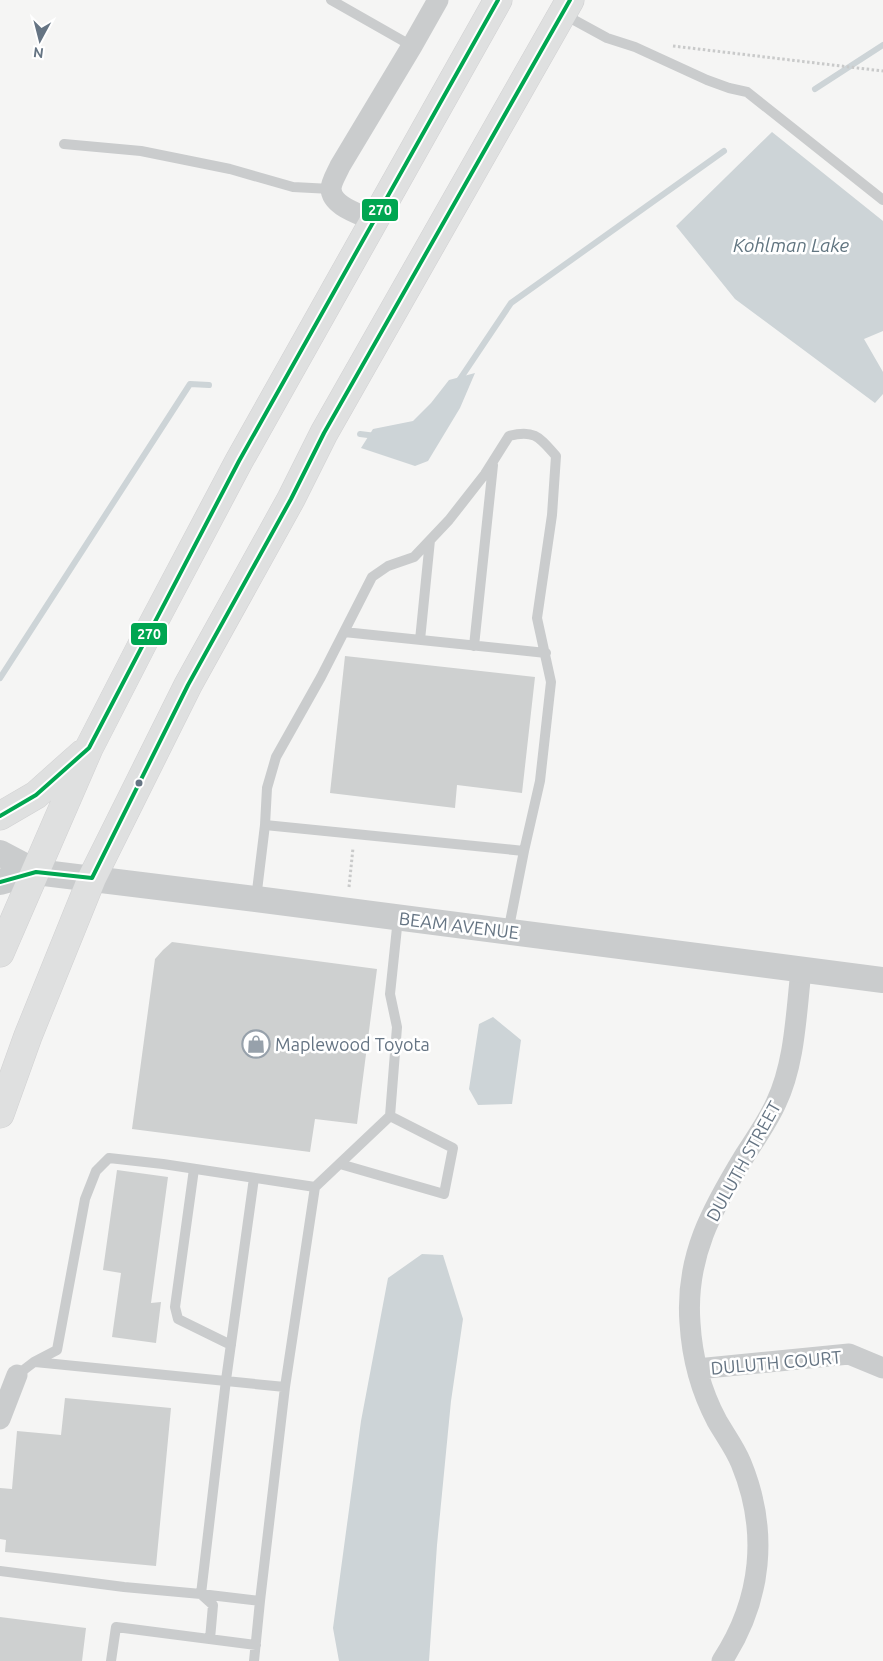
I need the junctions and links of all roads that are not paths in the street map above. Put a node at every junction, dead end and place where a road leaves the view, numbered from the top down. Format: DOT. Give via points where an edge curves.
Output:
graph roads {
  1 [pos="331,0"];
  2 [pos="438,0"];
  3 [pos="498,0"];
  4 [pos="566,7"];
  5 [pos="412,46"];
  6 [pos="64,144"];
  7 [pos="331,189"];
  8 [pos="883,200"];
  9 [pos="374,221"];
  10 [pos="493,462"];
  11 [pos="430,540"];
  12 [pos="344,632"];
  13 [pos="420,640"];
  14 [pos="474,646"];
  15 [pos="546,653"];
  16 [pos="89,748"];
  17 [pos="0,816"];
  18 [pos="265,825"];
  19 [pos="524,851"];
  20 [pos="0,853"];
  21 [pos="36,872"];
  22 [pos="92,878"];
  23 [pos="0,882"];
  24 [pos="256,899"];
  25 [pos="398,918"];
  26 [pos="504,931"];
  27 [pos="0,952"];
  28 [pos="801,970"];
  29 [pos="883,980"];
  30 [pos="0,1114"];
  31 [pos="390,1116"];
  32 [pos="340,1164"];
  33 [pos="194,1169"];
  34 [pos="254,1178"];
  35 [pos="315,1187"];
  36 [pos="231,1346"];
  37 [pos="34,1362"];
  38 [pos="883,1368"];
  39 [pos="697,1369"];
  40 [pos="17,1375"];
  41 [pos="226,1380"];
  42 [pos="286,1386"];
  43 [pos="0,1419"];
  44 [pos="0,1571"];
  45 [pos="201,1594"];
  46 [pos="260,1601"];
  47 [pos="210,1639"];
  48 [pos="256,1645"];
  49 [pos="111,1661"];
  50 [pos="254,1661"];
  51 [pos="722,1661"];
  1 -- 5 [label="lane"];
  2 -- 5 [label="street"];
  3 -- 9 [label="main road"];
  4 -- 8 [label="lane" via="607,38 708,80 747,92"];
  4 -- 22 [label="main road" via="324,433 188,685"];
  5 -- 7 [label="street" via="340,166"];
  6 -- 7 [label="lane" via="141,151 230,169 293,187"];
  7 -- 9 [label="street" via="341,205"];
  9 -- 16 [label="main road" via="239,461"];
  10 -- 11 [label="lane"];
  10 -- 14 [label="lane"];
  10 -- 15 [label="lane" via="509,436 520,433 538,436 556,456 552,515 537,618"];
  11 -- 12 [label="lane" via="414,557 388,566 372,576"];
  11 -- 13 [label="lane"];
  12 -- 13 [label="lane"];
  12 -- 18 [label="lane" via="276,757 267,788"];
  13 -- 14 [label="lane"];
  14 -- 15 [label="lane"];
  15 -- 19 [label="lane" via="551,682 541,771"];
  16 -- 17 [label="main road" via="36,795"];
  16 -- 21 [label="main road"];
  18 -- 19 [label="lane"];
  18 -- 24 [label="lane"];
  19 -- 26 [label="lane" via="510,922"];
  20 -- 21 [label="street, BEAM AVENUE"];
  21 -- 22 [label="street, BEAM AVENUE"];
  21 -- 23 [label="street, BEAM AVENUE"];
  21 -- 27 [label="main road"];
  22 -- 24 [label="street, BEAM AVENUE"];
  22 -- 30 [label="main road"];
  24 -- 25 [label="street, BEAM AVENUE"];
  25 -- 26 [label="street, BEAM AVENUE"];
  25 -- 31 [label="lane" via="390,994 397,1026"];
  26 -- 28 [label="street, BEAM AVENUE"];
  28 -- 29 [label="street, BEAM AVENUE"];
  28 -- 39 [label="street, DULUTH STREET" via="792,1051 785,1082 772,1112 709,1217 698,1246 691,1284 690,1323"];
  31 -- 32 [label="lane"];
  31 -- 32 [label="lane" via="453,1148 444,1194"];
  32 -- 35 [label="lane"];
  33 -- 34 [label="lane"];
  33 -- 36 [label="lane" via="175,1307 178,1319"];
  33 -- 37 [label="lane" via="109,1158 96,1171 86,1199 58,1350"];
  34 -- 35 [label="lane"];
  34 -- 36 [label="lane"];
  35 -- 42 [label="lane"];
  36 -- 41 [label="lane"];
  37 -- 40 [label="lane"];
  37 -- 41 [label="lane"];
  38 -- 39 [label="street, DULUTH COURT" via="848,1354"];
  39 -- 51 [label="street, DULUTH STREET" via="707,1399 741,1462 757,1522 755,1584 747,1614"];
  40 -- 43 [label="street"];
  41 -- 42 [label="lane"];
  41 -- 45 [label="lane"];
  42 -- 46 [label="lane"];
  44 -- 45 [label="lane"];
  45 -- 46 [label="lane"];
  45 -- 47 [label="lane" via="213,1605"];
  46 -- 48 [label="lane"];
  47 -- 48 [label="lane"];
  47 -- 49 [label="lane" via="116,1627"];
  48 -- 50 [label="lane"];
}
